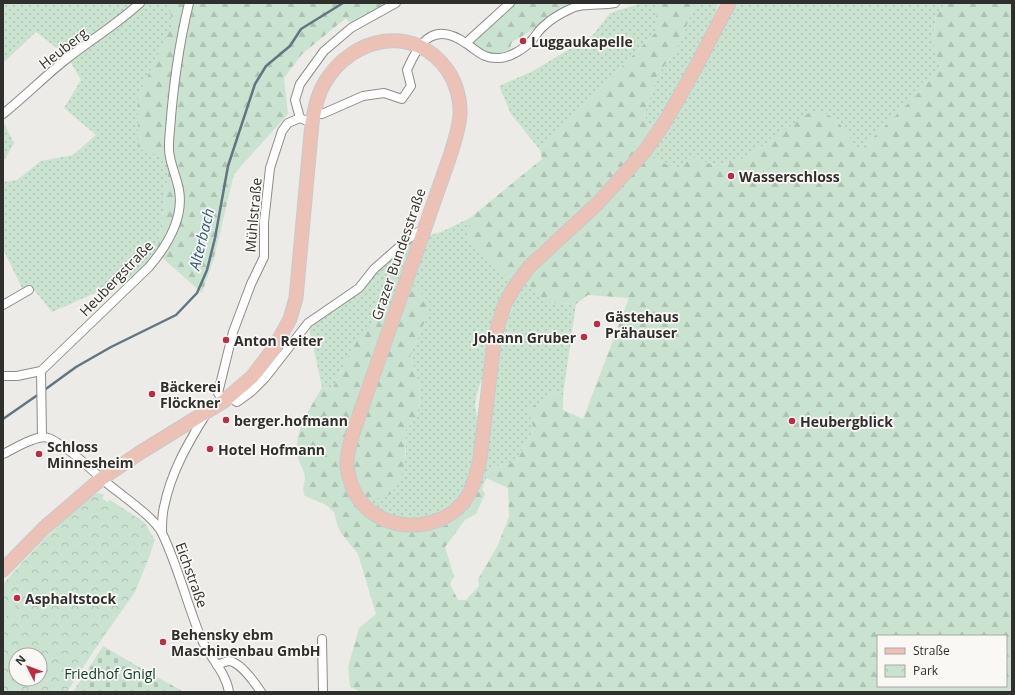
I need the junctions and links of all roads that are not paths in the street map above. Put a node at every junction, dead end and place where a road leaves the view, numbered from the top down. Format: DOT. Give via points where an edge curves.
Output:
graph roads {
  1 [pos="140,3"];
  2 [pos="189,3"];
  3 [pos="396,3"];
  4 [pos="510,3"];
  5 [pos="615,3"];
  6 [pos="729,3"];
  7 [pos="466,43"];
  8 [pos="420,46"];
  9 [pos="3,114"];
  10 [pos="300,118"];
  11 [pos="313,118"];
  12 [pos="423,231"];
  13 [pos="30,290"];
  14 [pos="3,305"];
  15 [pos="41,371"];
  16 [pos="3,376"];
  17 [pos="226,399"];
  18 [pos="207,412"];
  19 [pos="42,437"];
  20 [pos="3,454"];
  21 [pos="101,479"];
  22 [pos="162,531"];
  23 [pos="3,570"];
  24 [pos="322,639"];
  25 [pos="217,665"];
  26 [pos="229,692"];
  27 [pos="260,692"];
  28 [pos="323,692"];
  1 -- 9 [label="street, Heuberg" via="64,61"];
  2 -- 15 [label="street, Heubergstraße" via="179,52 170,130 170,156 179,191 176,222 158,257"];
  3 -- 10 [label="street" via="351,28 324,51 300,84 295,100"];
  4 -- 7 [label="street"];
  5 -- 7 [label="street" via="589,4 568,10 544,25 530,43 500,58 485,57"];
  6 -- 12 [label="main road, Grazer Bundesstraße" via="669,116 646,151 598,203 529,268 505,304 494,342 480,459 470,492 451,514 436,522 402,525 384,520 358,498 348,470 349,448"];
  7 -- 8 [label="street" via="448,33 432,36"];
  8 -- 11 [label="main road, Grazer Bundesstraße" via="395,40 377,42 360,48 344,58 324,82"];
  8 -- 11 [label="street" via="407,70 411,86 402,99 384,93 363,96"];
  8 -- 12 [label="main road, Grazer Bundesstraße" via="443,63 452,78 459,96 460,115 456,137"];
  10 -- 11 [label="street"];
  10 -- 17 [label="street, Mühlstraße" via="288,123 282,131 270,168 264,222 264,256 233,332 218,393"];
  11 -- 17 [label="main road, Grazer Bundesstraße" via="296,298 290,319 274,348 252,377"];
  12 -- 17 [label="street" via="415,233 374,269 359,288 308,323 251,392 237,402"];
  13 -- 14 [label="street"];
  15 -- 16 [label="street"];
  15 -- 19 [label="street"];
  17 -- 18 [label="main road, Grazer Bundesstraße"];
  18 -- 21 [label="main road, Grazer Bundesstraße"];
  18 -- 22 [label="street, Eichstraße" via="178,464 164,508"];
  19 -- 20 [label="street"];
  19 -- 21 [label="street" via="49,438 66,448"];
  21 -- 22 [label="street, Eichstraße" via="136,506"];
  21 -- 23 [label="main road, Grazer Bundesstraße" via="44,528"];
  22 -- 25 [label="street, Eichstraße" via="202,640"];
  24 -- 28 [label="street"];
  25 -- 26 [label="street, Eichstraße" via="226,680"];
  25 -- 27 [label="street" via="227,661 234,662 250,677"];
}
